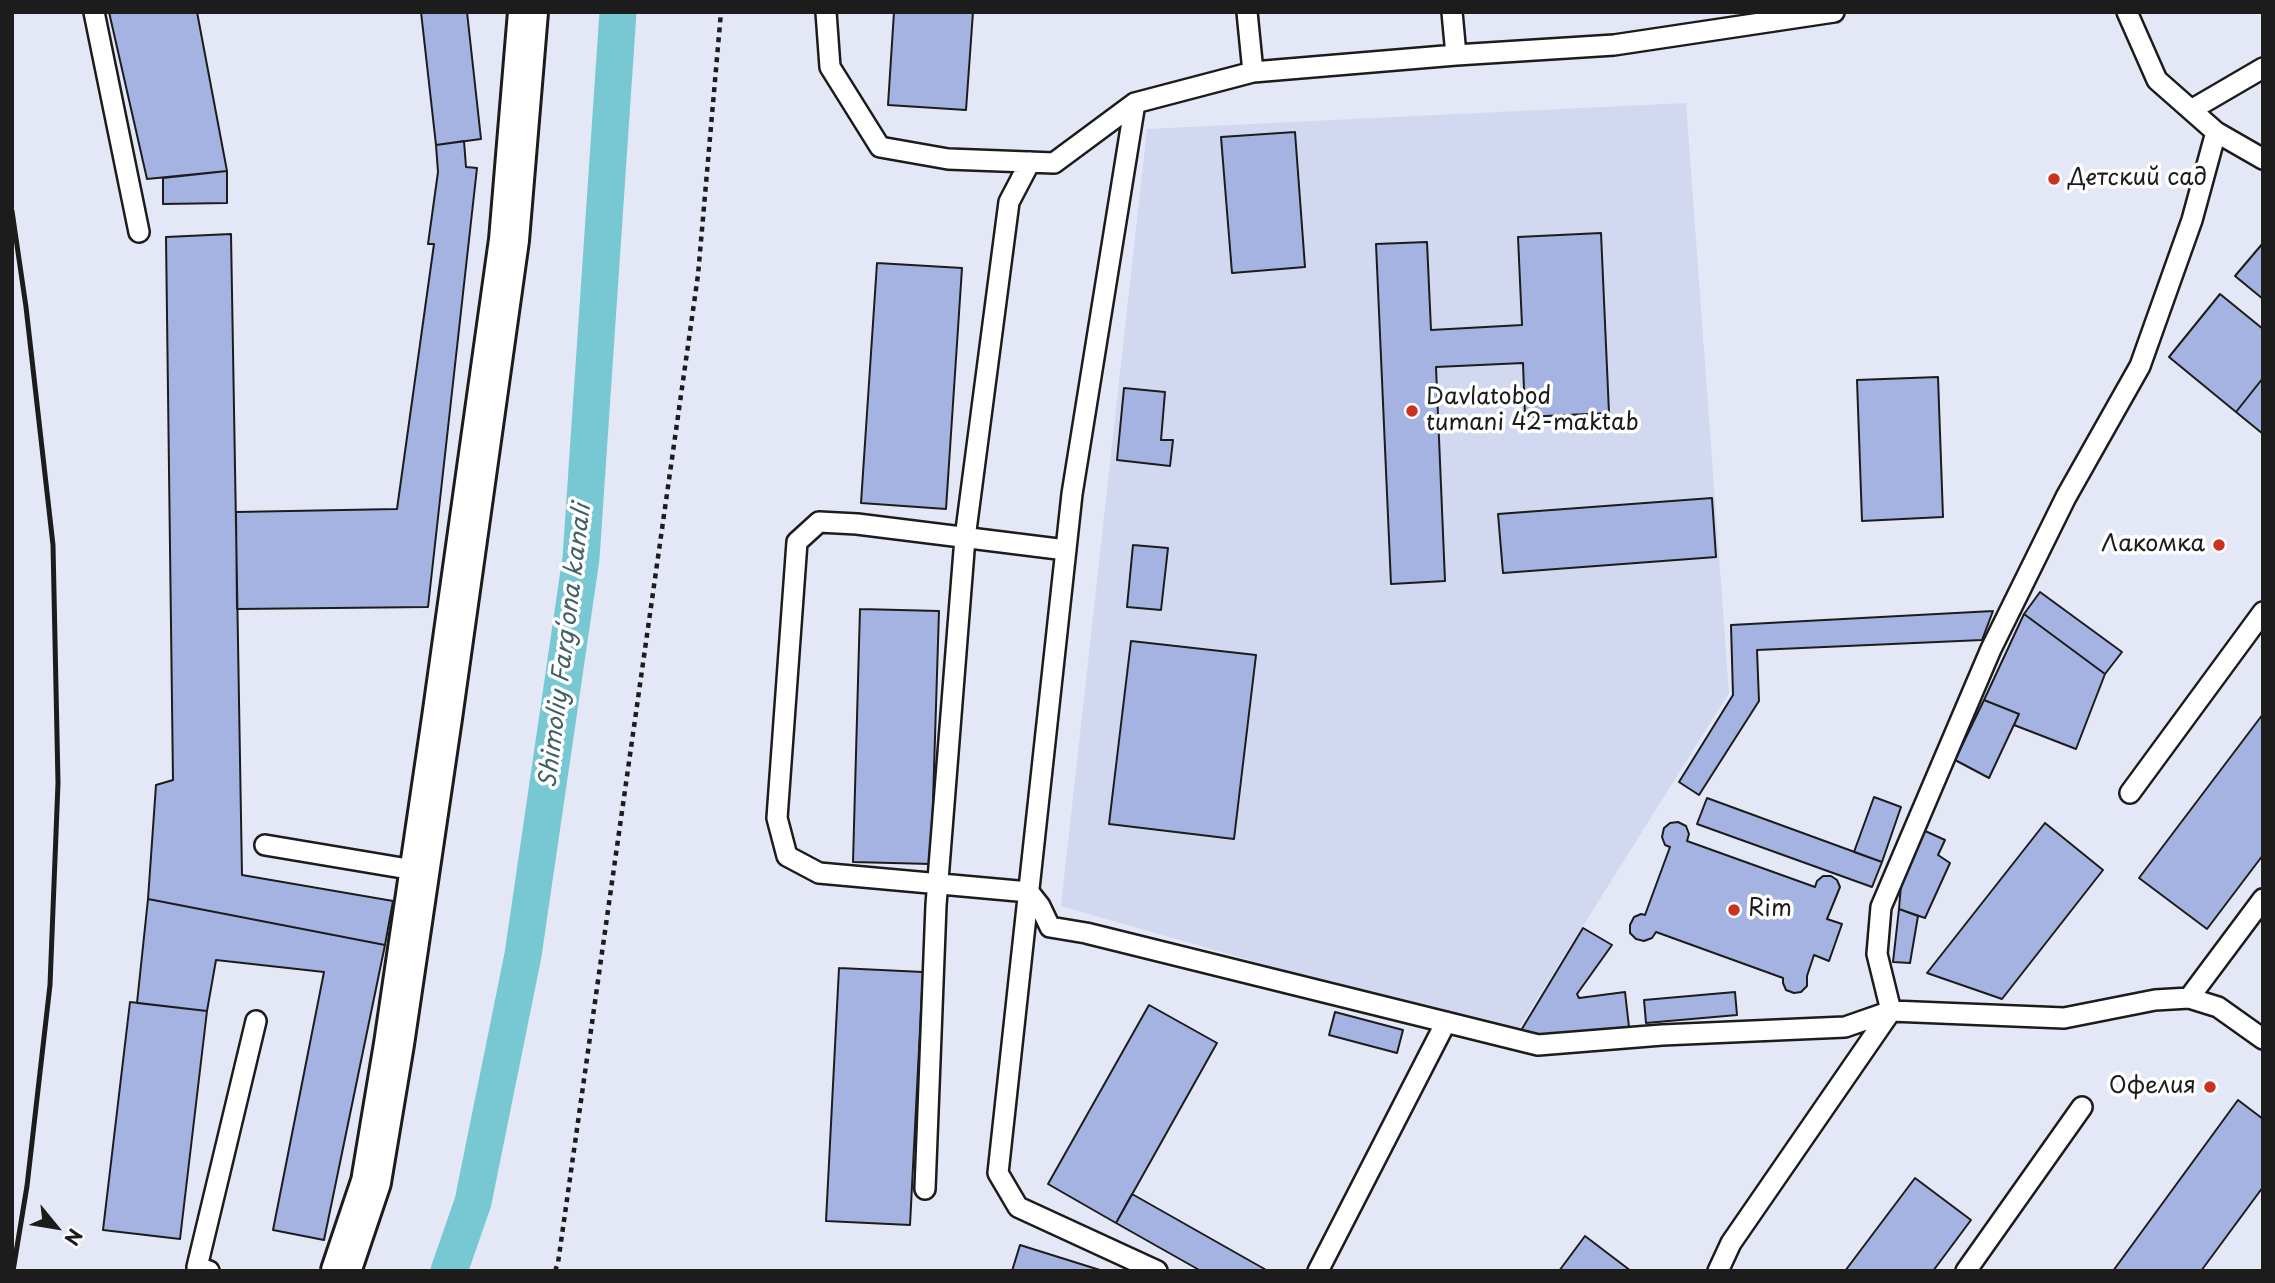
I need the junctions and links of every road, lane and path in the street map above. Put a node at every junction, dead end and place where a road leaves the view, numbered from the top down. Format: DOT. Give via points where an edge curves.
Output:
graph roads {
  1 [pos="94,12"];
  2 [pos="528,12"];
  3 [pos="721,12"];
  4 [pos="826,12"];
  5 [pos="1247,12"];
  6 [pos="1452,12"];
  7 [pos="1834,12"];
  8 [pos="2127,12"];
  9 [pos="1716,21"];
  10 [pos="1456,55"];
  11 [pos="2263,68"];
  12 [pos="1252,72"];
  13 [pos="1135,103"];
  14 [pos="2191,110"];
  15 [pos="2216,132"];
  16 [pos="2263,159"];
  17 [pos="1031,162"];
  18 [pos="139,232"];
  19 [pos="965,538"];
  20 [pos="1066,550"];
  21 [pos="2263,612"];
  22 [pos="2130,793"];
  23 [pos="265,845"];
  24 [pos="419,871"];
  25 [pos="939,883"];
  26 [pos="1029,892"];
  27 [pos="2263,899"];
  28 [pos="2189,998"];
  29 [pos="1892,1011"];
  30 [pos="257,1021"];
  31 [pos="1446,1022"];
  32 [pos="2263,1040"];
  33 [pos="2082,1107"];
  34 [pos="925,1189"];
  35 [pos="209,1271"];
  36 [pos="341,1271"];
  37 [pos="555,1271"];
  38 [pos="1157,1271"];
  39 [pos="1318,1271"];
  40 [pos="1718,1271"];
  41 [pos="1965,1271"];
  1 -- 18 [label="lane"];
  2 -- 24 [label="street" via="509,240"];
  3 -- 37 [label="path" via="698,275"];
  4 -- 17 [label="lane" via="830,67 880,147 948,159"];
  5 -- 12 [label="lane"];
  6 -- 10 [label="lane"];
  7 -- 9 [label="lane"];
  8 -- 14 [label="lane" via="2157,80"];
  9 -- 10 [label="lane" via="1614,46"];
  10 -- 12 [label="lane"];
  11 -- 14 [label="lane"];
  12 -- 13 [label="lane"];
  13 -- 17 [label="lane" via="1054,163"];
  13 -- 20 [label="lane"];
  14 -- 15 [label="lane"];
  15 -- 16 [label="lane"];
  15 -- 29 [label="lane" via="2192,220 2140,366 2066,497 1991,649 1881,906 1877,954"];
  17 -- 19 [label="lane" via="1009,202"];
  19 -- 20 [label="lane"];
  19 -- 25 [label="lane"];
  19 -- 25 [label="lane" via="819,522 797,542 777,818 787,856 819,873"];
  20 -- 26 [label="lane"];
  21 -- 22 [label="lane"];
  23 -- 24 [label="lane"];
  24 -- 36 [label="street" via="371,1182"];
  25 -- 26 [label="lane"];
  25 -- 34 [label="lane"];
  26 -- 31 [label="lane" via="1050,926"];
  26 -- 38 [label="lane" via="998,1173 1018,1207"];
  27 -- 28 [label="lane"];
  28 -- 29 [label="lane" via="2064,1018"];
  28 -- 32 [label="lane" via="2218,1007"];
  29 -- 31 [label="lane" via="1845,1027 1538,1045"];
  29 -- 40 [label="lane" via="1731,1243"];
  30 -- 35 [label="lane" via="197,1267"];
  31 -- 39 [label="lane"];
  33 -- 41 [label="lane"];
}
